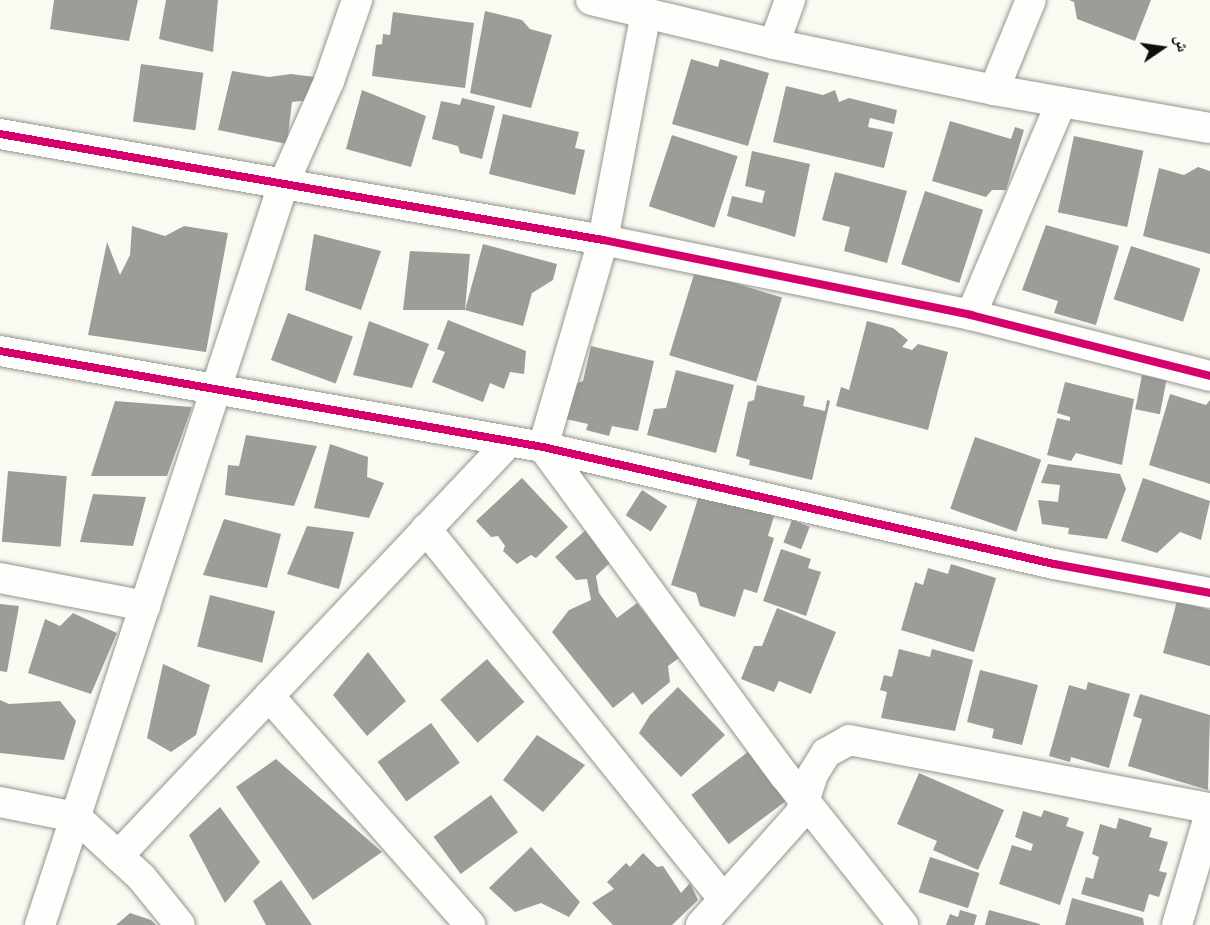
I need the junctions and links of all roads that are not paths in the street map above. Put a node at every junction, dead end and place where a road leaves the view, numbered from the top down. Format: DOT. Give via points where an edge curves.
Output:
graph roads {
  1 [pos="357,0"];
  2 [pos="591,0"];
  3 [pos="790,0"];
  4 [pos="1030,0"];
  5 [pos="646,12"];
  6 [pos="774,44"];
  7 [pos="994,90"];
  8 [pos="1061,103"];
  9 [pos="1210,128"];
  10 [pos="0,134"];
  11 [pos="283,185"];
  12 [pos="603,240"];
  13 [pos="970,315"];
  14 [pos="0,351"];
  15 [pos="1210,376"];
  16 [pos="216,388"];
  17 [pos="508,442"];
  18 [pos="543,447"];
  19 [pos="426,529"];
  20 [pos="0,578"];
  21 [pos="1210,593"];
  22 [pos="145,606"];
  23 [pos="269,696"];
  24 [pos="803,799"];
  25 [pos="0,802"];
  26 [pos="1210,808"];
  27 [pos="1210,813"];
  28 [pos="76,817"];
  29 [pos="118,856"];
  30 [pos="724,899"];
  31 [pos="40,925"];
  32 [pos="180,925"];
  33 [pos="470,925"];
  34 [pos="701,925"];
  35 [pos="903,925"];
  36 [pos="1177,925"];
  1 -- 11 [label="street" via="329,81"];
  2 -- 5 [label="street"];
  3 -- 6 [label="street"];
  4 -- 7 [label="street"];
  5 -- 6 [label="street"];
  5 -- 12 [label="street"];
  6 -- 7 [label="street"];
  7 -- 8 [label="street"];
  8 -- 9 [label="street"];
  8 -- 13 [label="street"];
  10 -- 11 [label="street"];
  11 -- 12 [label="street"];
  11 -- 16 [label="street"];
  12 -- 13 [label="street"];
  12 -- 18 [label="street"];
  13 -- 15 [label="street"];
  14 -- 16 [label="street"];
  16 -- 17 [label="street"];
  16 -- 22 [label="street"];
  17 -- 18 [label="street"];
  17 -- 19 [label="street"];
  18 -- 21 [label="street" via="1054,564"];
  18 -- 24 [label="street"];
  19 -- 23 [label="street"];
  19 -- 30 [label="street"];
  20 -- 22 [label="street"];
  22 -- 28 [label="street"];
  23 -- 29 [label="street"];
  23 -- 33 [label="street"];
  24 -- 26 [label="street" via="826,753 849,740"];
  24 -- 30 [label="street" via="794,823"];
  24 -- 35 [label="street"];
  25 -- 28 [label="street"];
  27 -- 36 [label="street"];
  28 -- 29 [label="street"];
  28 -- 31 [label="street"];
  29 -- 32 [label="street"];
  30 -- 34 [label="street"];
}
